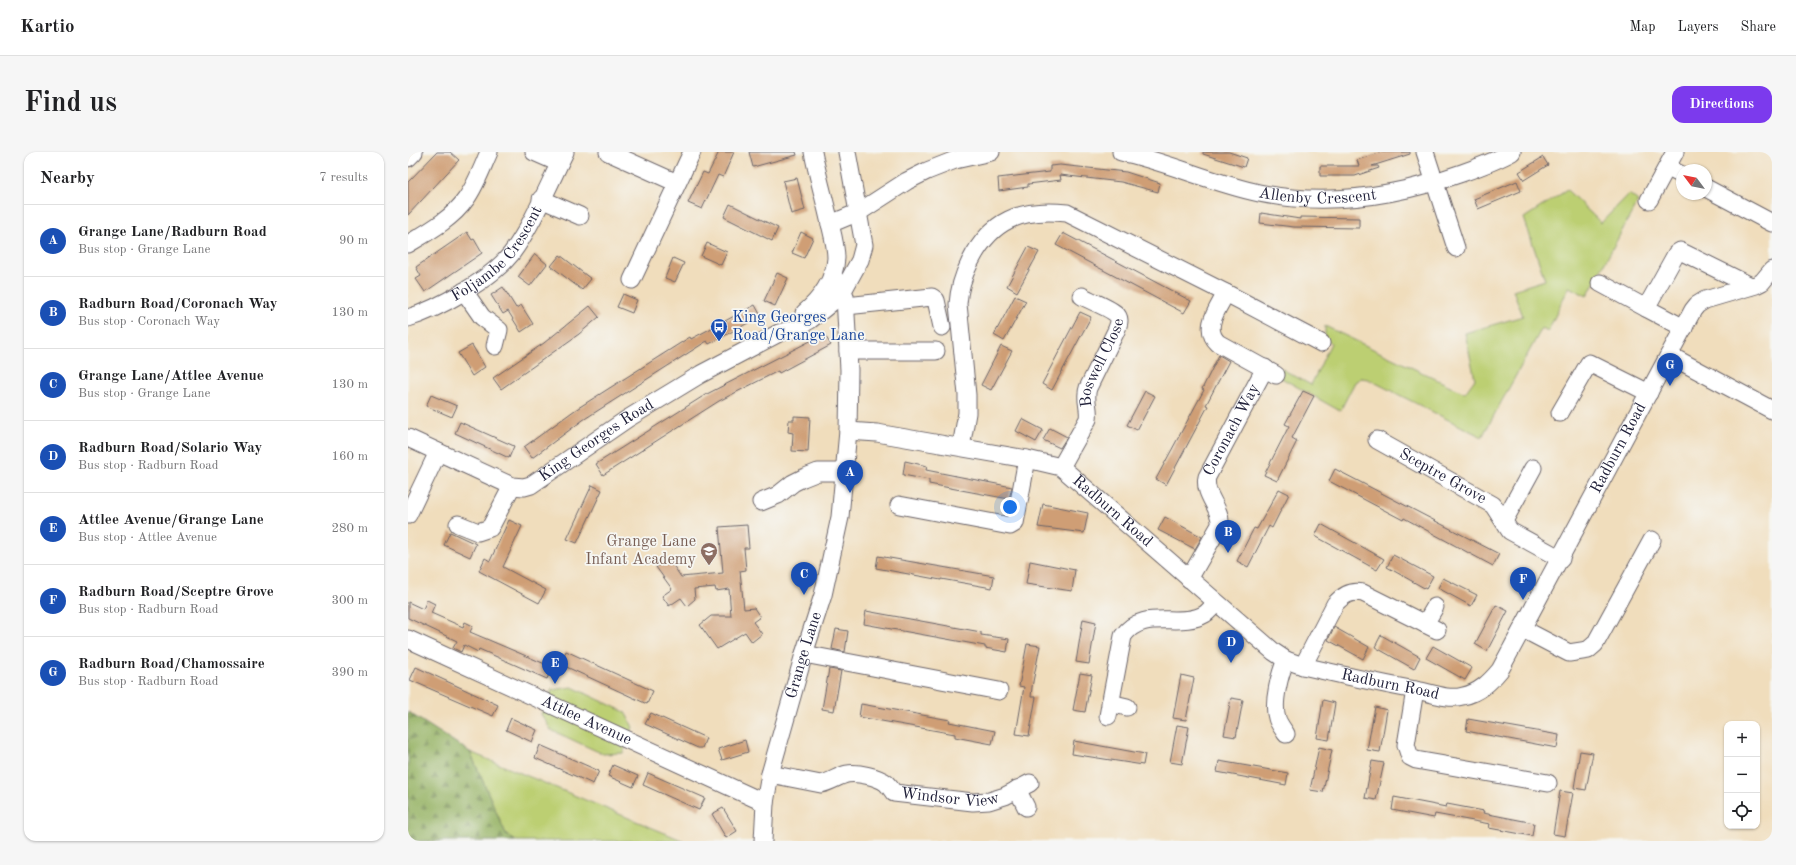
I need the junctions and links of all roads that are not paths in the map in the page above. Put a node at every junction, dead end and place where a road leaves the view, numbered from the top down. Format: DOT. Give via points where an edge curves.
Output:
graph roads {
  1 [pos="414,152"];
  2 [pos="488,152"];
  3 [pos="534,152"];
  4 [pos="608,152"];
  5 [pos="692,152"];
  6 [pos="813,152"];
  7 [pos="847,152"];
  8 [pos="991,152"];
  9 [pos="1121,152"];
  10 [pos="1425,152"];
  11 [pos="1512,152"];
  12 [pos="1675,152"];
  13 [pos="408,158"];
  14 [pos="562,158"];
  15 [pos="1675,172"];
  16 [pos="677,183"];
  17 [pos="1434,183"];
  18 [pos="1712,191"];
  19 [pos="541,199"];
  20 [pos="1649,200"];
  21 [pos="858,212"];
  22 [pos="580,216"];
  23 [pos="1772,223"];
  24 [pos="830,224"];
  25 [pos="408,244"];
  26 [pos="1456,248"];
  27 [pos="1772,270"];
  28 [pos="832,275"];
  29 [pos="632,280"];
  30 [pos="1600,283"];
  31 [pos="1751,286"];
  32 [pos="464,291"];
  33 [pos="1226,293"];
  34 [pos="1082,296"];
  35 [pos="844,298"];
  36 [pos="1646,308"];
  37 [pos="816,310"];
  38 [pos="408,318"];
  39 [pos="847,325"];
  40 [pos="942,327"];
  41 [pos="1684,328"];
  42 [pos="1320,343"];
  43 [pos="495,346"];
  44 [pos="848,351"];
  45 [pos="936,351"];
  46 [pos="1669,355"];
  47 [pos="1649,393"];
  48 [pos="1772,410"];
  49 [pos="1560,413"];
  50 [pos="848,432"];
  51 [pos="408,438"];
  52 [pos="1377,440"];
  53 [pos="961,447"];
  54 [pos="438,452"];
  55 [pos="1027,459"];
  56 [pos="1061,467"];
  57 [pos="1533,468"];
  58 [pos="844,472"];
  59 [pos="512,486"];
  60 [pos="761,502"];
  61 [pos="899,505"];
  62 [pos="408,516"];
  63 [pos="1504,521"];
  64 [pos="458,524"];
  65 [pos="1652,540"];
  66 [pos="1561,559"];
  67 [pos="1189,579"];
  68 [pos="1216,603"];
  69 [pos="1435,607"];
  70 [pos="1524,629"];
  71 [pos="408,639"];
  72 [pos="804,654"];
  73 [pos="1286,660"];
  74 [pos="1303,666"];
  75 [pos="1415,690"];
  76 [pos="999,691"];
  77 [pos="1127,706"];
  78 [pos="1286,734"];
  79 [pos="770,774"];
  80 [pos="1548,783"];
  81 [pos="765,803"];
  82 [pos="1026,807"];
  83 [pos="763,841"];
  1 -- 13 [label="street"];
  2 -- 25 [label="street" via="466,199 452,214"];
  3 -- 14 [label="street"];
  4 -- 16 [label="street"];
  5 -- 16 [label="street"];
  6 -- 24 [label="street"];
  7 -- 21 [label="street"];
  8 -- 21 [label="street" via="955,160 927,171"];
  9 -- 17 [label="street, Allenby Crescent" via="1223,183 1285,197 1313,199 1374,196"];
  10 -- 17 [label="street"];
  11 -- 17 [label="street, Allenby Crescent" via="1499,160"];
  12 -- 15 [label="street"];
  14 -- 19 [label="street, Foljambe Crescent"];
  15 -- 20 [label="street"];
  16 -- 29 [label="street"];
  17 -- 26 [label="street"];
  18 -- 23 [label="street"];
  19 -- 22 [label="street"];
  19 -- 32 [label="street, Foljambe Crescent" via="510,255 497,268"];
  21 -- 24 [label="street"];
  21 -- 35 [label="street" via="864,245"];
  24 -- 28 [label="street" via="836,258"];
  27 -- 31 [label="street, Radburn Road" via="1762,282"];
  28 -- 35 [label="street"];
  28 -- 37 [label="street"];
  30 -- 36 [label="street"];
  31 -- 36 [label="street" via="1680,251"];
  31 -- 41 [label="street, Radburn Road" via="1705,300 1697,305"];
  32 -- 38 [label="street, Foljambe Crescent" via="446,302"];
  32 -- 43 [label="street" via="482,317 499,330"];
  33 -- 42 [label="street"];
  33 -- 53 [label="street" via="1067,213 1035,213 998,225 986,236 976,251 963,276 959,291 967,395"];
  33 -- 67 [label="street, Coronach Way" via="1212,320 1210,331 1213,338 1270,372 1207,477 1207,489 1221,517 1220,525"];
  34 -- 56 [label="street, Boswell Close" via="1113,312 1119,321 1085,397 1088,419"];
  35 -- 37 [label="street"];
  35 -- 39 [label="street, Grange Lane"];
  35 -- 40 [label="street" via="932,297 936,300"];
  36 -- 41 [label="street"];
  37 -- 39 [label="street"];
  37 -- 59 [label="street, King Georges Road" via="780,333 701,374 628,419 531,485 524,488"];
  39 -- 44 [label="street, Grange Lane"];
  41 -- 46 [label="street, Radburn Road"];
  44 -- 45 [label="street"];
  44 -- 50 [label="street, Grange Lane"];
  46 -- 47 [label="street, Radburn Road"];
  46 -- 48 [label="street"];
  47 -- 49 [label="street" via="1588,363"];
  47 -- 66 [label="street, Radburn Road"];
  50 -- 53 [label="street, Radburn Road" via="877,433"];
  50 -- 58 [label="street, Grange Lane"];
  51 -- 54 [label="street, King Georges Road"];
  52 -- 63 [label="street, Sceptre Grove" via="1492,505"];
  53 -- 55 [label="street, Radburn Road"];
  54 -- 59 [label="street, King Georges Road"];
  54 -- 62 [label="street"];
  55 -- 56 [label="street, Radburn Road"];
  55 -- 61 [label="street" via="1013,526"];
  56 -- 67 [label="street, Radburn Road"];
  57 -- 63 [label="street"];
  58 -- 60 [label="street" via="818,472"];
  58 -- 72 [label="street, Grange Lane" via="840,517 823,595"];
  59 -- 64 [label="street" via="490,528 478,532"];
  63 -- 66 [label="street, Sceptre Grove" via="1510,531"];
  65 -- 70 [label="street" via="1595,644 1588,650 1569,653"];
  66 -- 70 [label="street, Radburn Road"];
  67 -- 68 [label="street, Radburn Road"];
  68 -- 73 [label="street, Radburn Road"];
  68 -- 77 [label="street" via="1196,618 1141,622 1128,628 1123,636 1109,709"];
  69 -- 74 [label="street" via="1431,627 1363,593 1356,591 1342,596 1335,604"];
  70 -- 75 [label="street, Radburn Road" via="1500,670 1489,683 1476,692 1462,697 1449,697"];
  71 -- 81 [label="street, Attlee Avenue"];
  72 -- 76 [label="street"];
  72 -- 79 [label="street, Grange Lane"];
  73 -- 74 [label="street, Radburn Road"];
  73 -- 78 [label="street" via="1275,711"];
  74 -- 75 [label="street, Radburn Road"];
  75 -- 80 [label="street" via="1406,745 1410,757"];
  79 -- 81 [label="street, Grange Lane"];
  79 -- 82 [label="street, Windsor View" via="821,784 847,774 857,774 886,783 894,793 973,802 989,801 1024,786"];
  81 -- 83 [label="street, Grange Lane"];
}
